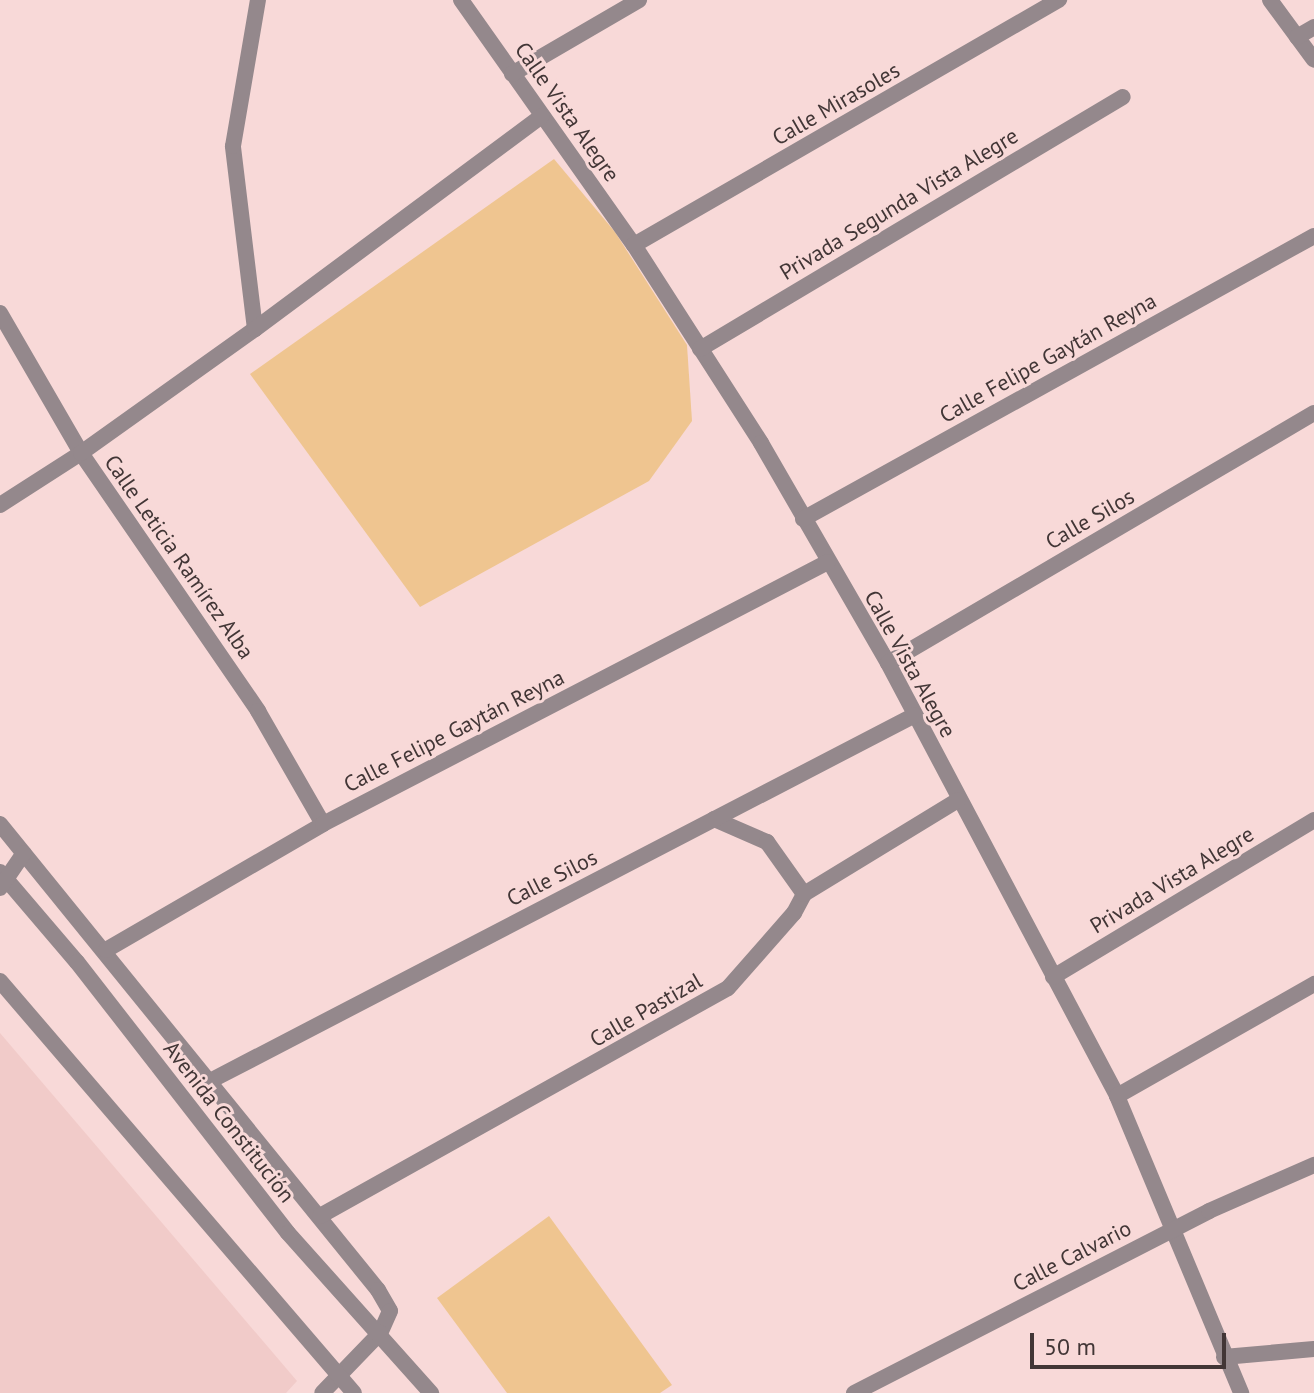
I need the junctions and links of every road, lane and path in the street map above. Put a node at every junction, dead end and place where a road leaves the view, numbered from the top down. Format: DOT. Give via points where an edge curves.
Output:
graph roads {
  1 [pos="258,0"];
  2 [pos="461,0"];
  3 [pos="639,0"];
  4 [pos="1059,0"];
  5 [pos="1270,0"];
  6 [pos="1314,27"];
  7 [pos="1297,37"];
  8 [pos="1314,60"];
  9 [pos="512,74"];
  10 [pos="1122,97"];
  11 [pos="542,116"];
  12 [pos="1314,236"];
  13 [pos="634,245"];
  14 [pos="0,313"];
  15 [pos="255,329"];
  16 [pos="700,349"];
  17 [pos="1314,413"];
  18 [pos="81,453"];
  19 [pos="0,505"];
  20 [pos="803,519"];
  21 [pos="828,562"];
  22 [pos="888,663"];
  23 [pos="915,715"];
  24 [pos="958,800"];
  25 [pos="714,819"];
  26 [pos="1314,820"];
  27 [pos="0,824"];
  28 [pos="323,824"];
  29 [pos="24,853"];
  30 [pos="2,880"];
  31 [pos="804,894"];
  32 [pos="106,950"];
  33 [pos="1053,977"];
  34 [pos="0,981"];
  35 [pos="1314,984"];
  36 [pos="210,1081"];
  37 [pos="1117,1096"];
  38 [pos="1313,1167"];
  39 [pos="320,1216"];
  40 [pos="1174,1230"];
  41 [pos="380,1333"];
  42 [pos="1314,1349"];
  43 [pos="1224,1357"];
  44 [pos="338,1376"];
  45 [pos="881,1387"];
  46 [pos="322,1393"];
  47 [pos="354,1393"];
  48 [pos="431,1393"];
  49 [pos="854,1393"];
  50 [pos="1241,1393"];
  1 -- 15 [label="street" via="233,146"];
  2 -- 9 [label="street, Calle Vista Alegre"];
  3 -- 9 [label="street"];
  4 -- 13 [label="street, Calle Mirasoles"];
  5 -- 7 [label="street"];
  6 -- 7 [label="street"];
  7 -- 8 [label="street"];
  9 -- 11 [label="street, Calle Vista Alegre"];
  10 -- 16 [label="street, Privada Segunda Vista Alegre"];
  11 -- 13 [label="street, Calle Vista Alegre"];
  11 -- 15 [label="street"];
  12 -- 20 [label="street, Calle Felipe Gaytán Reyna"];
  13 -- 16 [label="street, Calle Vista Alegre"];
  14 -- 18 [label="street, Calle Leticia Ramírez Alba"];
  15 -- 18 [label="street"];
  16 -- 20 [label="street, Calle Vista Alegre"];
  17 -- 22 [label="street, Calle Silos"];
  18 -- 19 [label="street"];
  18 -- 28 [label="street, Calle Leticia Ramírez Alba" via="258,711"];
  20 -- 21 [label="street, Calle Vista Alegre"];
  21 -- 22 [label="street, Calle Vista Alegre"];
  21 -- 28 [label="street, Calle Felipe Gaytán Reyna"];
  22 -- 23 [label="street, Calle Vista Alegre"];
  23 -- 24 [label="street, Calle Vista Alegre"];
  23 -- 25 [label="street, Calle Silos"];
  24 -- 31 [label="street, Calle Pastizal"];
  24 -- 33 [label="street, Calle Vista Alegre"];
  25 -- 31 [label="street" via="767,842"];
  25 -- 36 [label="street, Calle Silos"];
  26 -- 33 [label="street, Privada Vista Alegre"];
  27 -- 29 [label="street"];
  28 -- 32 [label="street, Calle Felipe Gaytán Reyna"];
  29 -- 30 [label="street"];
  29 -- 32 [label="street"];
  30 -- 41 [label="street, Avenida Constitución" via="77,962 288,1233"];
  31 -- 39 [label="street, Calle Pastizal" via="794,913 728,988"];
  32 -- 36 [label="street"];
  33 -- 37 [label="street, Calle Vista Alegre"];
  34 -- 44 [label="street"];
  35 -- 37 [label="street"];
  36 -- 39 [label="street"];
  37 -- 40 [label="street, Calle Vista Alegre"];
  38 -- 40 [label="street, Calle Calvario"];
  39 -- 41 [label="street" via="390,1311"];
  40 -- 43 [label="street, Calle Vista Alegre"];
  40 -- 45 [label="street, Calle Calvario"];
  41 -- 44 [label="street"];
  41 -- 48 [label="street, Avenida Constitución"];
  42 -- 43 [label="street"];
  43 -- 50 [label="street, Calle Vista Alegre"];
  44 -- 46 [label="street"];
  44 -- 47 [label="street"];
  45 -- 49 [label="street, Calle Calvario"];
}
